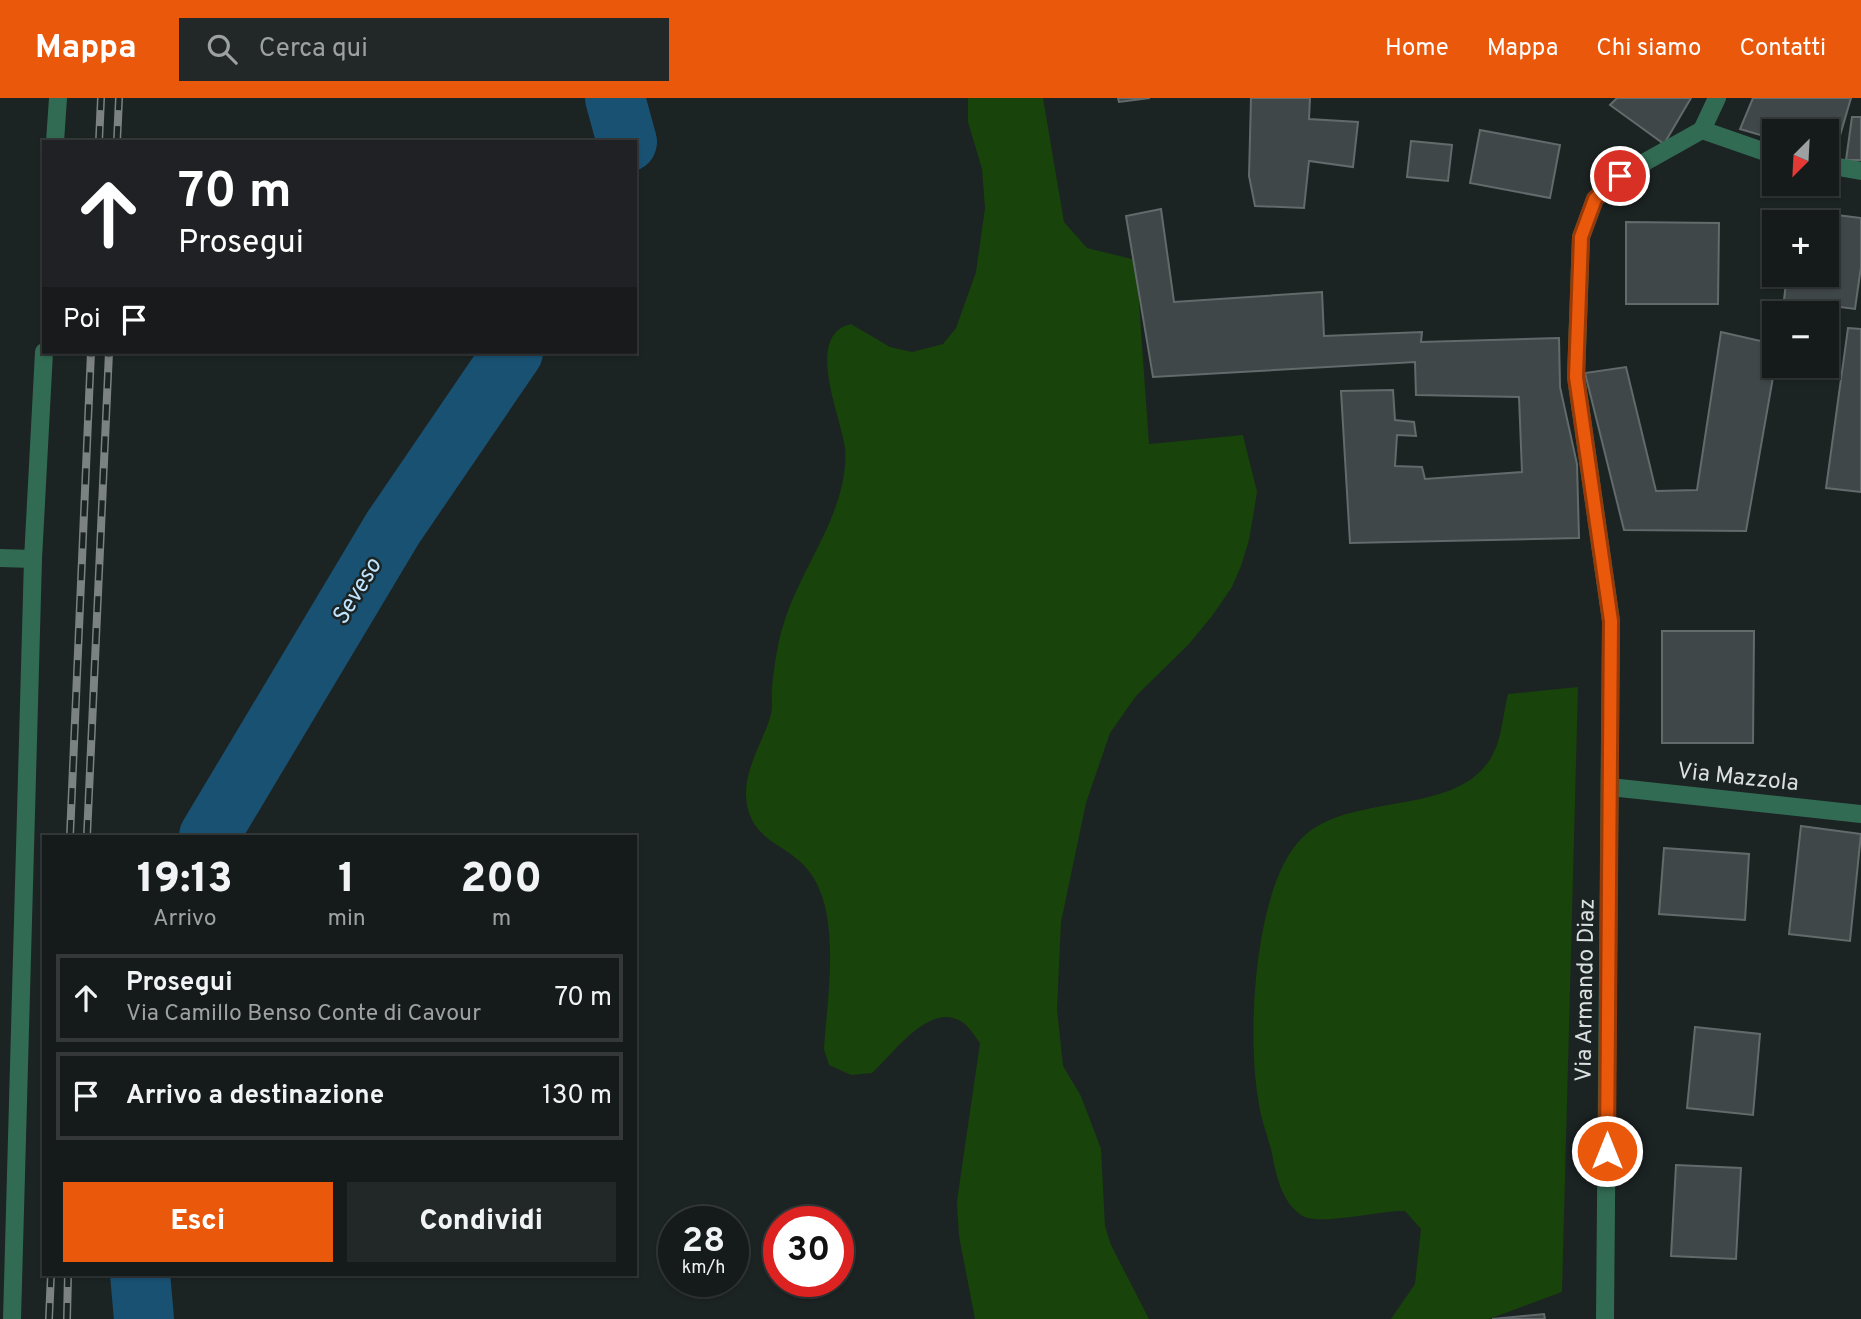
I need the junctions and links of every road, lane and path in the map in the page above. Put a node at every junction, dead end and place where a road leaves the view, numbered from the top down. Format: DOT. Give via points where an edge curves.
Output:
graph roads {
  1 [pos="58,98"];
  2 [pos="1717,98"];
  3 [pos="1702,130"];
  4 [pos="55,140"];
  5 [pos="1762,151"];
  6 [pos="1839,167"];
  7 [pos="1861,171"];
  8 [pos="44,354"];
  9 [pos="0,558"];
  10 [pos="33,559"];
  11 [pos="1610,787"];
  12 [pos="1861,814"];
  13 [pos="12,1319"];
  14 [pos="1605,1319"];
  1 -- 4 [label="street"];
  2 -- 3 [label="street"];
  3 -- 5 [label="street"];
  3 -- 11 [label="street, Via Armando Diaz" via="1620,176 1595,199 1581,237 1576,377 1611,621"];
  6 -- 7 [label="street"];
  8 -- 10 [label="street"];
  9 -- 10 [label="street"];
  10 -- 13 [label="street"];
  11 -- 12 [label="street, Via Mazzola"];
  11 -- 14 [label="street, Via Armando Diaz"];
}
